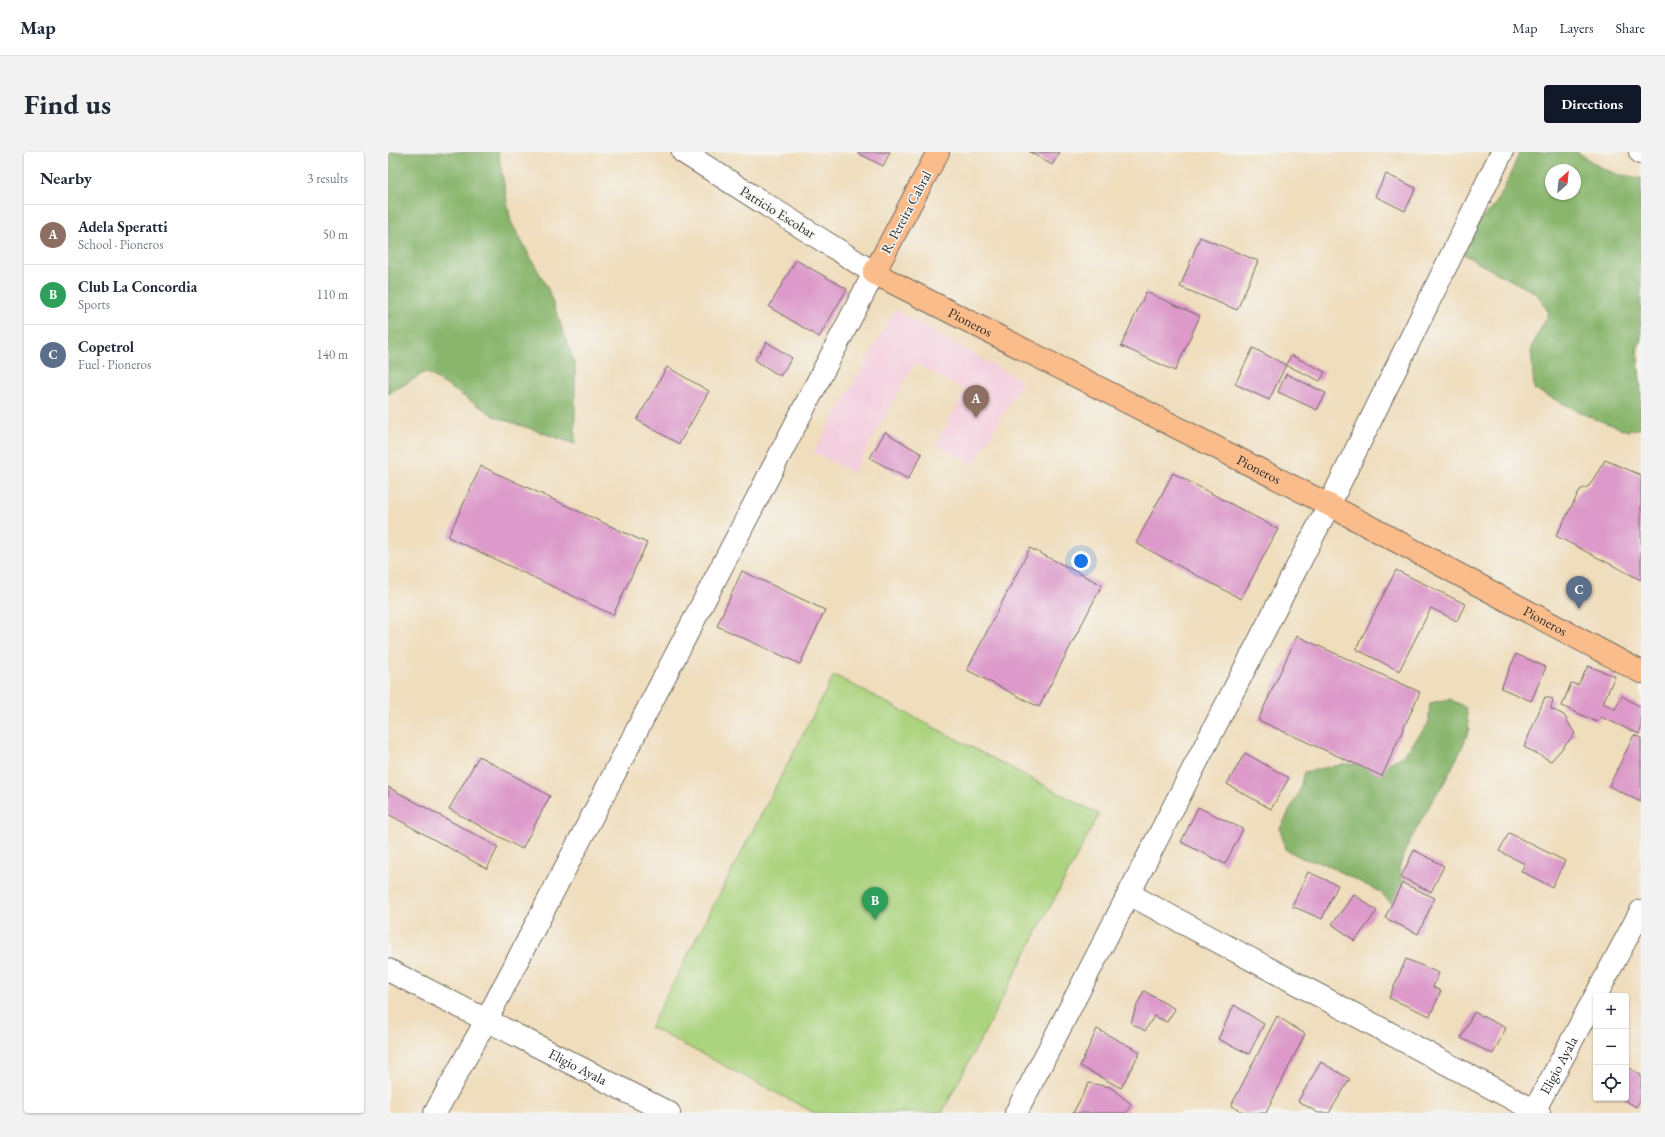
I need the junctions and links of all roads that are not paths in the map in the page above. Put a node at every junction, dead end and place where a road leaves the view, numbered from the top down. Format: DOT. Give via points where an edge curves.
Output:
graph roads {
  1 [pos="683,152"];
  2 [pos="938,152"];
  3 [pos="1502,152"];
  4 [pos="874,273"];
  5 [pos="1329,505"];
  6 [pos="1641,672"];
  7 [pos="1130,894"];
  8 [pos="1641,911"];
  9 [pos="388,970"];
  10 [pos="487,1019"];
  11 [pos="1535,1112"];
  12 [pos="435,1113"];
  13 [pos="669,1113"];
  14 [pos="1016,1113"];
  1 -- 4 [label="street, Patricio Escobar"];
  2 -- 4 [label="main road, R. Pereira Cabral"];
  3 -- 5 [label="street"];
  4 -- 5 [label="main road, Pioneros"];
  4 -- 10 [label="street"];
  5 -- 6 [label="main road, Pioneros"];
  5 -- 7 [label="street"];
  7 -- 11 [label="street"];
  7 -- 14 [label="street"];
  8 -- 11 [label="street, Eligio Ayala"];
  9 -- 10 [label="street, Eligio Ayala"];
  10 -- 12 [label="street"];
  10 -- 13 [label="street, Eligio Ayala"];
}
